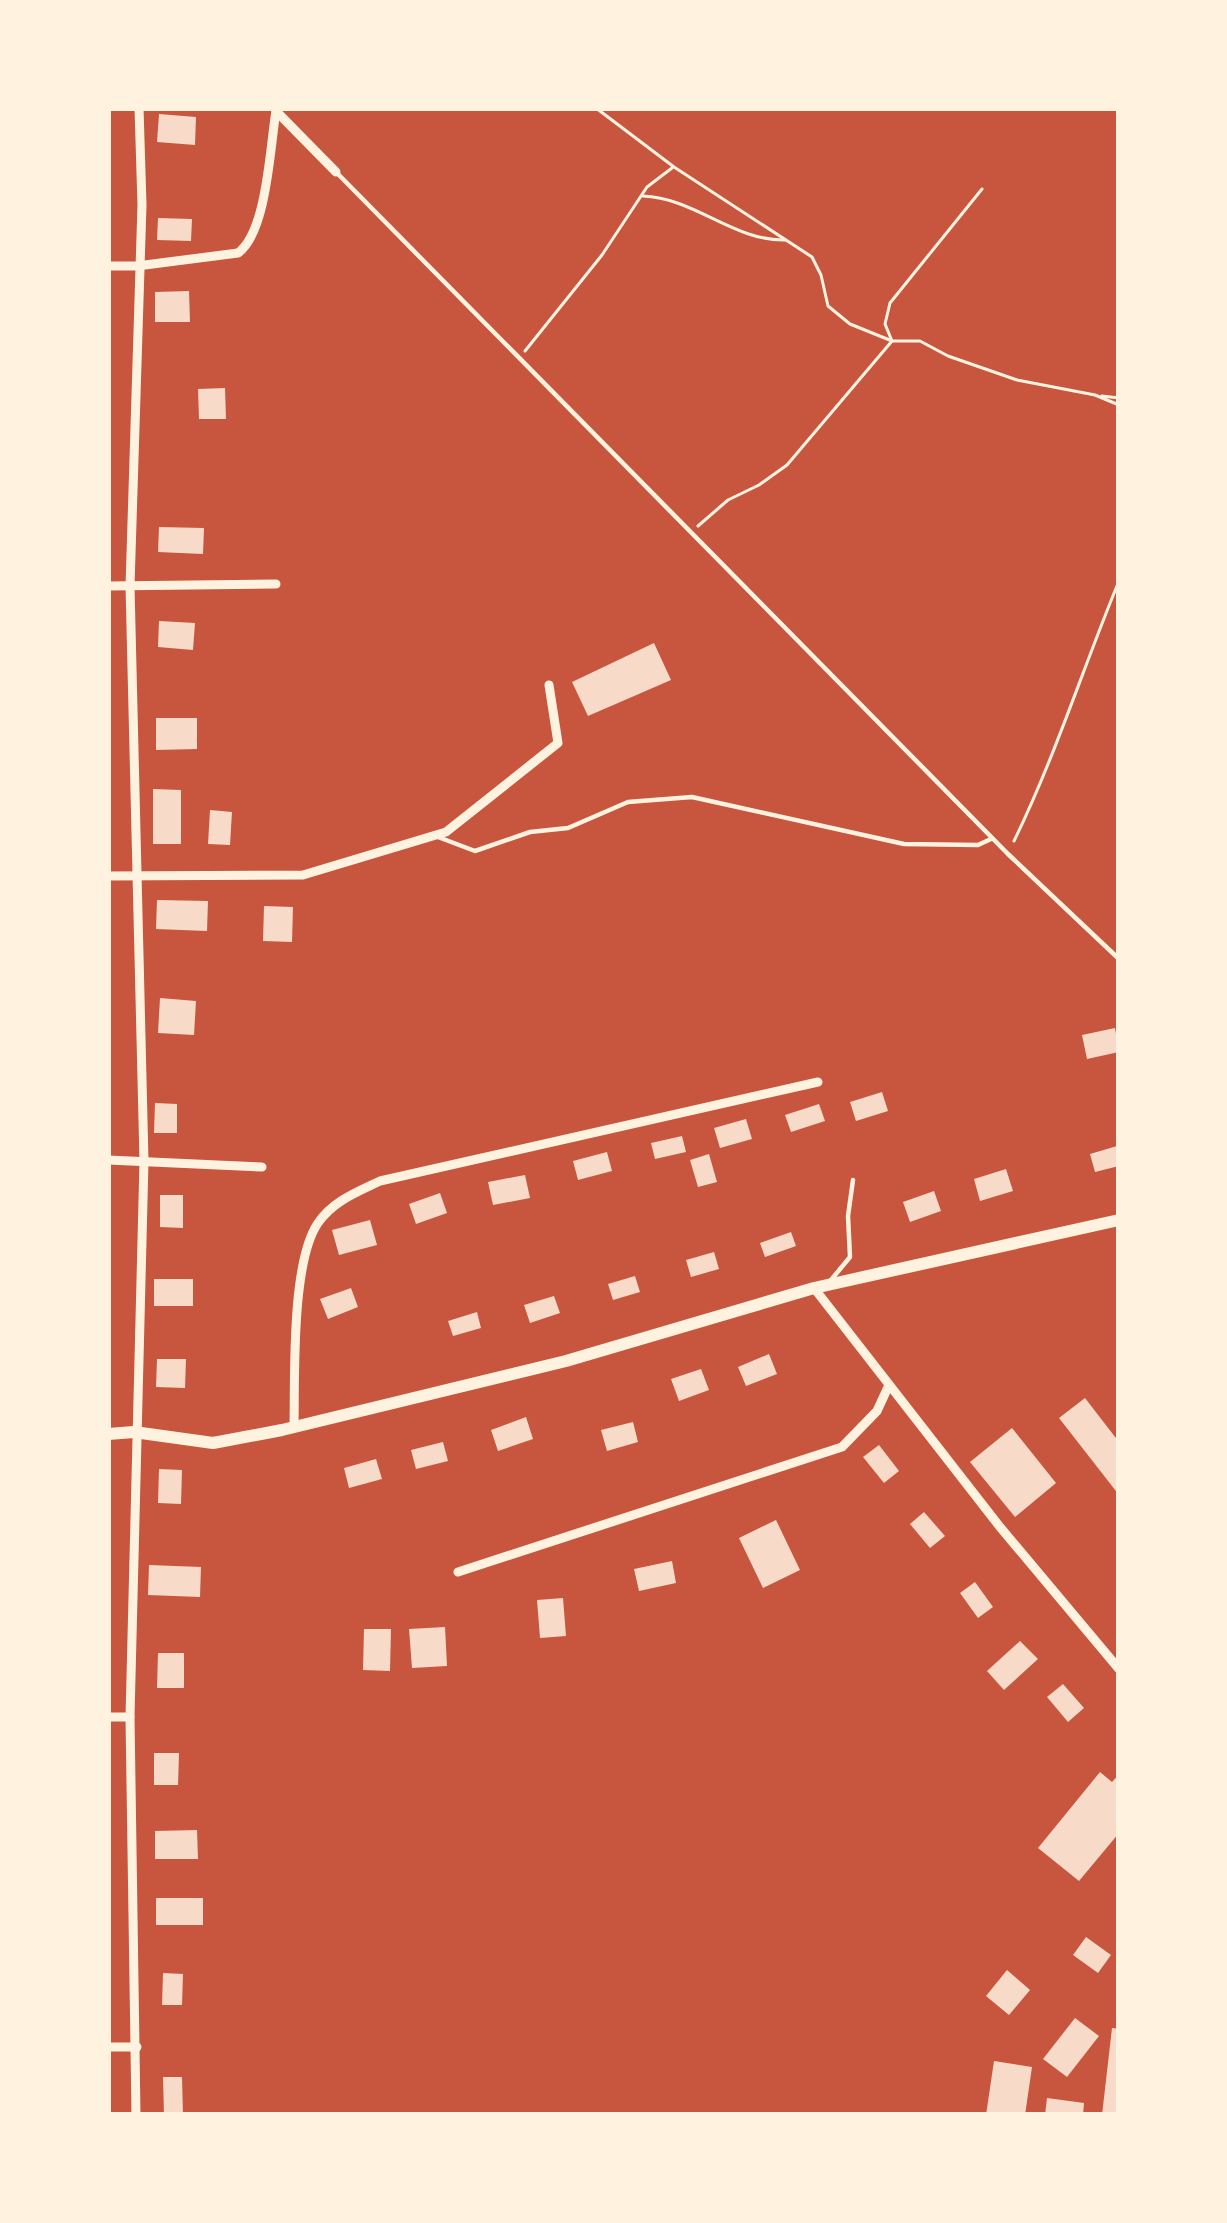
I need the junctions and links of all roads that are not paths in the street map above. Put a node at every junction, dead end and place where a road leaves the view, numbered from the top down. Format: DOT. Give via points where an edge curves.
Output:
graph roads {
  1 [pos="139,108"];
  2 [pos="275,110"];
  3 [pos="336,172"];
  4 [pos="108,266"];
  5 [pos="137,266"];
  6 [pos="275,584"];
  7 [pos="108,586"];
  8 [pos="130,586"];
  9 [pos="549,685"];
  10 [pos="433,835"];
  11 [pos="993,838"];
  12 [pos="108,876"];
  13 [pos="138,876"];
  14 [pos="1119,959"];
  15 [pos="818,1082"];
  16 [pos="108,1160"];
  17 [pos="144,1160"];
  18 [pos="262,1167"];
  19 [pos="853,1180"];
  20 [pos="1119,1220"];
  21 [pos="820,1287"];
  22 [pos="889,1384"];
  23 [pos="293,1427"];
  24 [pos="134,1432"];
  25 [pos="108,1434"];
  26 [pos="458,1572"];
  27 [pos="1119,1669"];
  28 [pos="108,1717"];
  29 [pos="130,1717"];
  30 [pos="108,2047"];
  31 [pos="137,2047"];
  32 [pos="136,2115"];
  1 -- 5 [label="street"];
  2 -- 3 [label="street"];
  2 -- 5 [label="street" via="248,246"];
  3 -- 11 [label="lane"];
  4 -- 5 [label="street"];
  5 -- 8 [label="street"];
  6 -- 8 [label="street"];
  7 -- 8 [label="street"];
  8 -- 13 [label="street"];
  9 -- 10 [label="street" via="558,743"];
  10 -- 11 [label="lane" via="475,851 628,802 692,796 904,844"];
  10 -- 13 [label="street" via="303,875"];
  11 -- 14 [label="lane"];
  12 -- 13 [label="street"];
  13 -- 17 [label="street"];
  15 -- 23 [label="street" via="380,1181 342,1199 318,1223 305,1253"];
  16 -- 17 [label="street"];
  17 -- 18 [label="street"];
  17 -- 24 [label="street"];
  19 -- 21 [label="lane" via="850,1257"];
  20 -- 21 [label="street"];
  21 -- 22 [label="street"];
  21 -- 23 [label="street" via="566,1361"];
  22 -- 26 [label="street" via="877,1411 842,1448"];
  22 -- 27 [label="street"];
  23 -- 24 [label="street" via="213,1443"];
  24 -- 25 [label="street"];
  24 -- 29 [label="street"];
  28 -- 29 [label="street"];
  29 -- 31 [label="street"];
  30 -- 31 [label="street"];
  31 -- 32 [label="street"];
}
